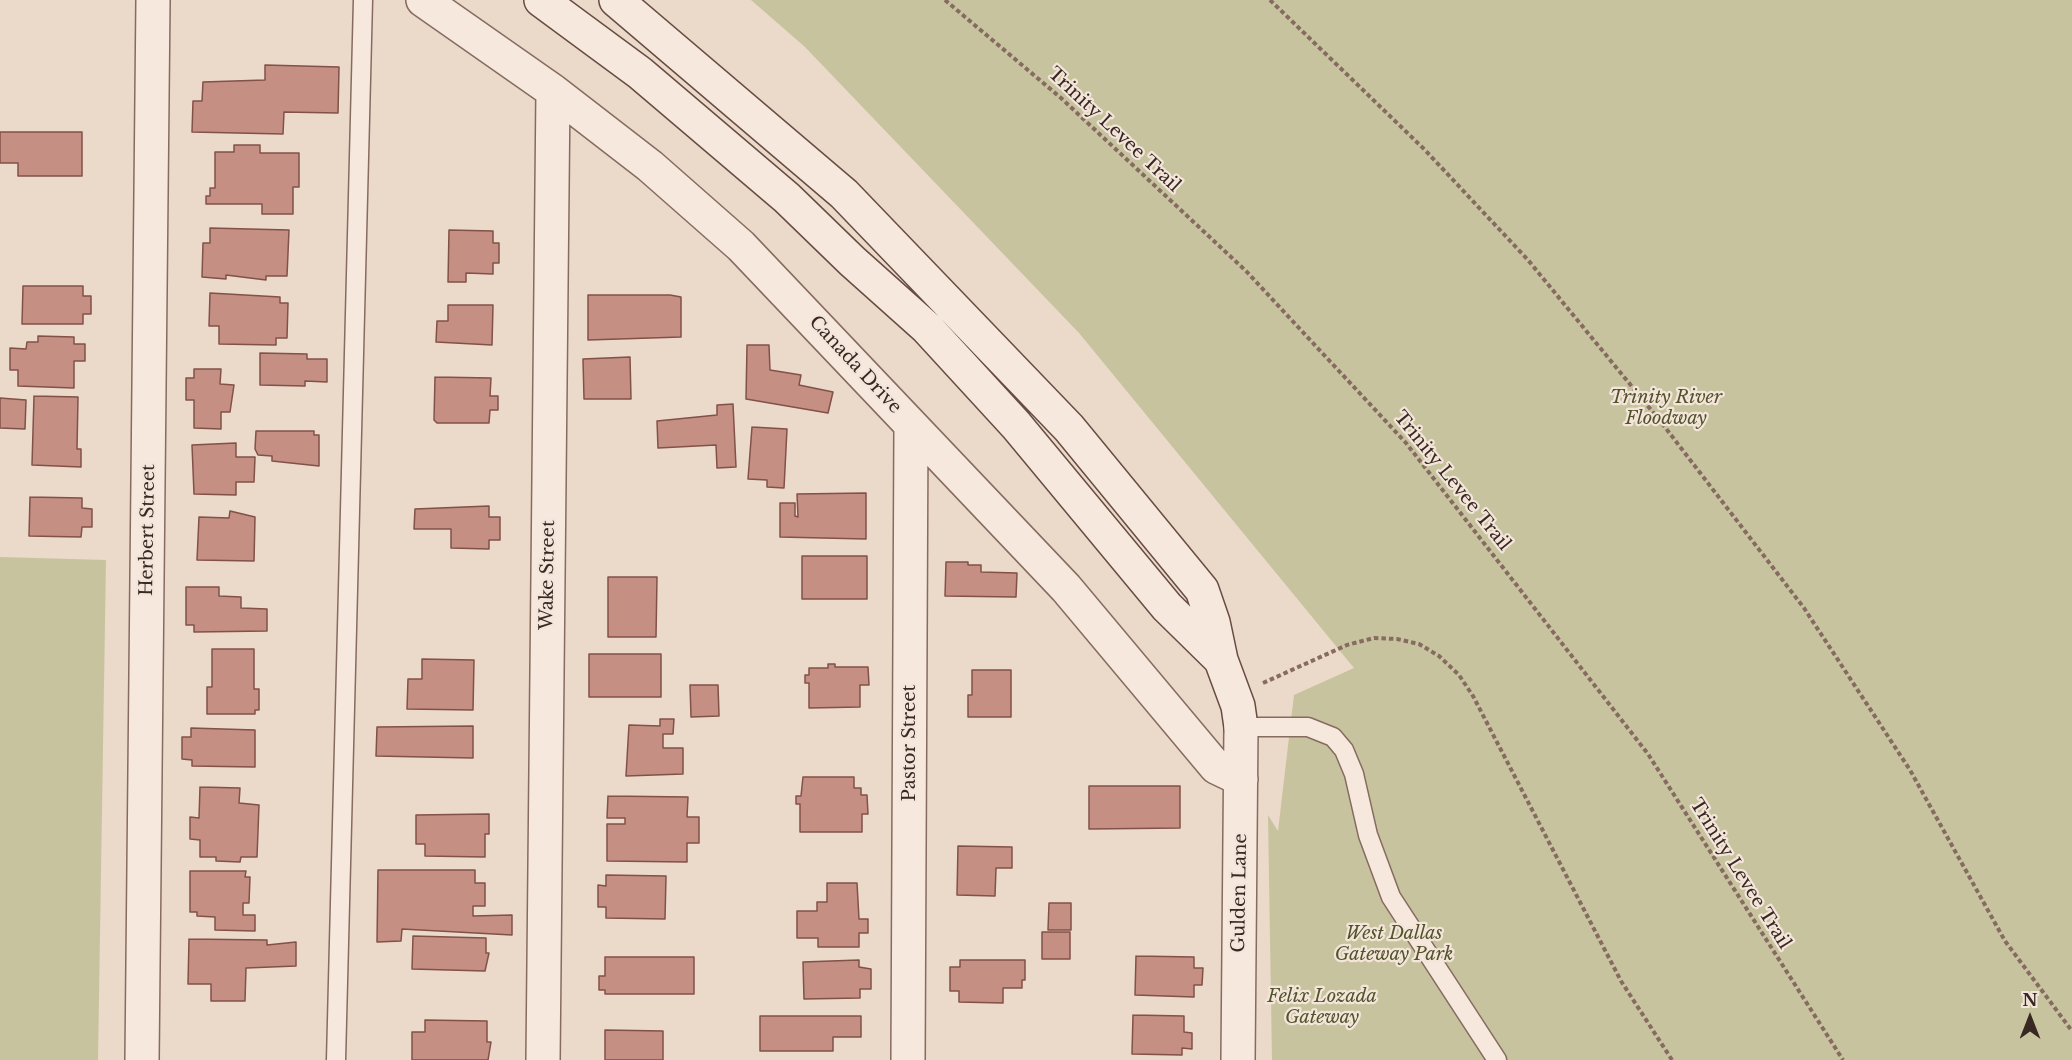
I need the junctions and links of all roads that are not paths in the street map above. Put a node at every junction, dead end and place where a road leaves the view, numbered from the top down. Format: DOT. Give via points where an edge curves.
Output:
graph roads {
  1 [pos="153,0"];
  2 [pos="363,0"];
  3 [pos="423,0"];
  4 [pos="542,0"];
  5 [pos="616,0"];
  6 [pos="553,91"];
  7 [pos="911,425"];
  8 [pos="1221,660"];
  9 [pos="1241,727"];
  10 [pos="1241,779"];
  11 [pos="142,1060"];
  12 [pos="336,1060"];
  13 [pos="543,1060"];
  14 [pos="908,1060"];
  15 [pos="1238,1060"];
  16 [pos="1497,1060"];
  1 -- 11 [label="street, Herbert Street"];
  2 -- 12 [label="lane"];
  3 -- 6 [label="street, Canada Drive"];
  4 -- 8 [label="street" via="640,73 787,198 927,328 1016,425 1167,607"];
  5 -- 8 [label="street" via="844,194 1069,428 1202,590 1214,622"];
  6 -- 7 [label="street, Canada Drive" via="650,166 741,246"];
  6 -- 13 [label="street, Wake Street"];
  7 -- 10 [label="street, Canada Drive" via="1066,588 1216,767"];
  7 -- 14 [label="street, Pastor Street"];
  8 -- 9 [label="street" via="1235,695"];
  9 -- 10 [label="street, Gulden Lane"];
  9 -- 16 [label="lane" via="1308,727 1333,737 1344,750 1390,897"];
  10 -- 15 [label="street, Gulden Lane"];
}
